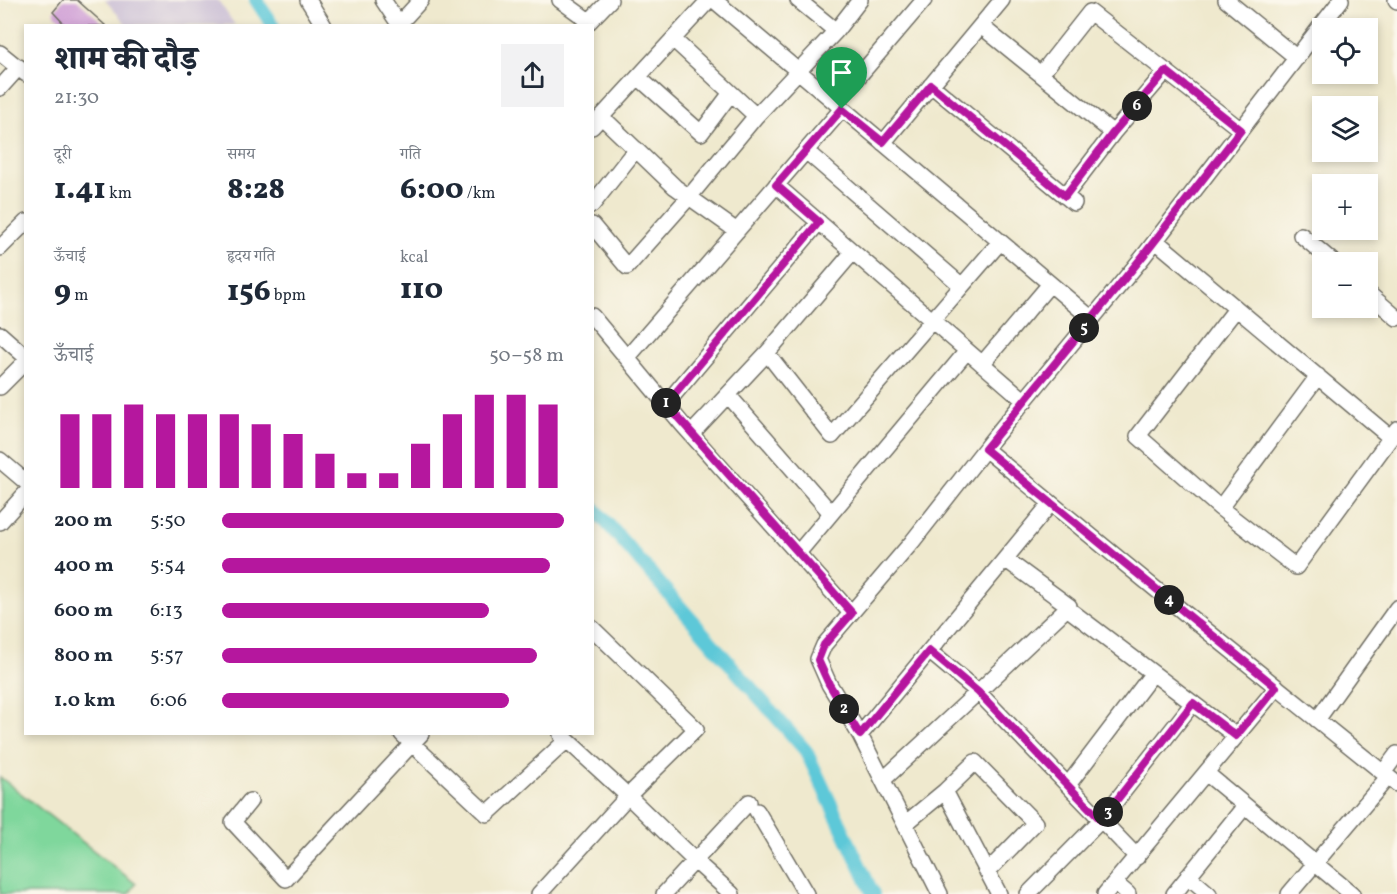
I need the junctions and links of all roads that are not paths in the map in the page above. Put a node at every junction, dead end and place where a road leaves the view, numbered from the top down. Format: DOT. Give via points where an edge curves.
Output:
graph roads {
  1 [pos="308,0"];
  2 [pos="383,0"];
  3 [pos="421,0"];
  4 [pos="560,0"];
  5 [pos="610,0"];
  6 [pos="709,0"];
  7 [pos="798,0"];
  8 [pos="860,0"];
  9 [pos="924,0"];
  10 [pos="1002,0"];
  11 [pos="1226,0"];
  12 [pos="1341,0"];
  13 [pos="723,3"];
  14 [pos="587,23"];
  15 [pos="323,24"];
  16 [pos="398,24"];
  17 [pos="400,24"];
  18 [pos="981,26"];
  19 [pos="836,31"];
  20 [pos="674,39"];
  21 [pos="0,52"];
  22 [pos="1297,58"];
  23 [pos="22,70"];
  24 [pos="1166,71"];
  25 [pos="799,72"];
  26 [pos="1041,74"];
  27 [pos="638,78"];
  28 [pos="931,85"];
  29 [pos="0,88"];
  30 [pos="731,93"];
  31 [pos="839,106"];
  32 [pos="756,116"];
  33 [pos="597,122"];
  34 [pos="1241,130"];
  35 [pos="1113,133"];
  36 [pos="883,142"];
  37 [pos="636,149"];
  38 [pos="806,151"];
  39 [pos="776,185"];
  40 [pos="689,197"];
  41 [pos="594,202"];
  42 [pos="819,222"];
  43 [pos="24,224"];
  44 [pos="594,227"];
  45 [pos="737,231"];
  46 [pos="1301,235"];
  47 [pos="1156,241"];
  48 [pos="1000,242"];
  49 [pos="0,248"];
  50 [pos="853,252"];
  51 [pos="1321,252"];
  52 [pos="1050,284"];
  53 [pos="962,286"];
  54 [pos="1378,302"];
  55 [pos="1236,309"];
  56 [pos="594,318"];
  57 [pos="1397,318"];
  58 [pos="1092,319"];
  59 [pos="932,321"];
  60 [pos="0,334"];
  61 [pos="967,351"];
  62 [pos="767,353"];
  63 [pos="24,357"];
  64 [pos="627,358"];
  65 [pos="24,361"];
  66 [pos="982,364"];
  67 [pos="1318,376"];
  68 [pos="0,387"];
  69 [pos="728,395"];
  70 [pos="1024,401"];
  71 [pos="666,404"];
  72 [pos="1394,433"];
  73 [pos="692,434"];
  74 [pos="985,449"];
  75 [pos="0,460"];
  76 [pos="24,480"];
  77 [pos="24,495"];
  78 [pos="1051,503"];
  79 [pos="1220,508"];
  80 [pos="831,513"];
  81 [pos="0,522"];
  82 [pos="798,553"];
  83 [pos="1005,559"];
  84 [pos="1067,608"];
  85 [pos="1397,608"];
  86 [pos="852,613"];
  87 [pos="594,630"];
  88 [pos="929,651"];
  89 [pos="1154,674"];
  90 [pos="1276,687"];
  91 [pos="978,692"];
  92 [pos="1193,703"];
  93 [pos="1317,720"];
  94 [pos="860,735"];
  95 [pos="1236,736"];
  96 [pos="412,737"];
  97 [pos="563,737"];
  98 [pos="1397,754"];
  99 [pos="1206,773"];
  100 [pos="1389,778"];
  101 [pos="883,780"];
  102 [pos="1068,785"];
  103 [pos="945,790"];
  104 [pos="628,796"];
  105 [pos="250,801"];
  106 [pos="1245,806"];
  107 [pos="1101,820"];
  108 [pos="905,824"];
  109 [pos="1137,857"];
  110 [pos="695,861"];
  111 [pos="1314,864"];
  112 [pos="987,872"];
  113 [pos="1188,876"];
  114 [pos="1110,889"];
  115 [pos="539,894"];
  116 [pos="664,894"];
  117 [pos="732,894"];
  118 [pos="806,894"];
  119 [pos="940,894"];
  120 [pos="999,894"];
  121 [pos="1028,894"];
  122 [pos="1128,894"];
  123 [pos="1174,894"];
  124 [pos="1209,894"];
  125 [pos="1289,894"];
  126 [pos="1352,894"];
  1 -- 15 [label="street"];
  2 -- 16 [label="street"];
  3 -- 17 [label="street"];
  4 -- 14 [label="street"];
  5 -- 14 [label="street"];
  6 -- 20 [label="street"];
  7 -- 19 [label="street"];
  8 -- 19 [label="street"];
  9 -- 31 [label="street"];
  10 -- 18 [label="street"];
  11 -- 22 [label="street"];
  12 -- 22 [label="street"];
  13 -- 25 [label="street"];
  18 -- 26 [label="street"];
  18 -- 28 [label="street"];
  19 -- 25 [label="street"];
  20 -- 27 [label="street"];
  20 -- 30 [label="street"];
  21 -- 23 [label="street"];
  22 -- 34 [label="street"];
  23 -- 29 [label="street"];
  24 -- 26 [label="street" via="1090,12"];
  24 -- 34 [label="street"];
  24 -- 35 [label="street"];
  25 -- 31 [label="street"];
  25 -- 32 [label="street"];
  26 -- 35 [label="street"];
  27 -- 30 [label="street" via="701,132"];
  27 -- 33 [label="street"];
  28 -- 35 [label="street" via="1069,199"];
  28 -- 36 [label="street"];
  30 -- 32 [label="street"];
  31 -- 36 [label="street"];
  31 -- 38 [label="street"];
  32 -- 40 [label="street"];
  33 -- 37 [label="street"];
  34 -- 47 [label="street"];
  36 -- 48 [label="street"];
  37 -- 40 [label="street"];
  37 -- 41 [label="street"];
  38 -- 39 [label="street"];
  38 -- 53 [label="street"];
  39 -- 42 [label="street"];
  39 -- 45 [label="street"];
  40 -- 44 [label="street" via="627,267"];
  40 -- 45 [label="street"];
  42 -- 50 [label="street"];
  42 -- 71 [label="street"];
  43 -- 49 [label="street"];
  45 -- 64 [label="street"];
  46 -- 51 [label="street"];
  47 -- 55 [label="street"];
  47 -- 58 [label="street"];
  48 -- 52 [label="street"];
  48 -- 53 [label="street"];
  50 -- 59 [label="street"];
  50 -- 62 [label="street"];
  52 -- 58 [label="street"];
  52 -- 66 [label="street"];
  53 -- 59 [label="street"];
  54 -- 57 [label="street"];
  55 -- 67 [label="street"];
  55 -- 79 [label="street" via="1138,436"];
  56 -- 64 [label="street"];
  58 -- 70 [label="street"];
  59 -- 61 [label="street"];
  59 -- 62 [label="street" via="831,436"];
  60 -- 63 [label="street"];
  61 -- 66 [label="street"];
  61 -- 80 [label="street"];
  62 -- 69 [label="street"];
  64 -- 71 [label="street"];
  65 -- 68 [label="street"];
  66 -- 70 [label="street"];
  67 -- 72 [label="street"];
  67 -- 79 [label="street"];
  69 -- 73 [label="street"];
  69 -- 80 [label="street"];
  70 -- 74 [label="street"];
  71 -- 73 [label="street"];
  72 -- 79 [label="street" via="1296,567"];
  73 -- 82 [label="street"];
  74 -- 78 [label="street"];
  74 -- 86 [label="street"];
  75 -- 76 [label="street"];
  77 -- 81 [label="street"];
  78 -- 83 [label="street"];
  78 -- 90 [label="street"];
  80 -- 82 [label="street"];
  82 -- 86 [label="street"];
  83 -- 84 [label="street"];
  83 -- 88 [label="street"];
  84 -- 89 [label="street"];
  84 -- 91 [label="street"];
  85 -- 93 [label="street"];
  86 -- 94 [label="street" via="824,645 818,660"];
  87 -- 104 [label="street" via="696,729"];
  88 -- 91 [label="street"];
  88 -- 94 [label="street"];
  89 -- 92 [label="street"];
  89 -- 102 [label="street"];
  90 -- 93 [label="street"];
  90 -- 95 [label="street"];
  91 -- 101 [label="street"];
  91 -- 102 [label="street"];
  92 -- 95 [label="street"];
  92 -- 107 [label="street"];
  93 -- 100 [label="street"];
  94 -- 101 [label="street"];
  95 -- 99 [label="street"];
  96 -- 97 [label="street" via="487,814"];
  96 -- 105 [label="street" via="286,879 233,822"];
  97 -- 104 [label="street"];
  98 -- 100 [label="street"];
  99 -- 106 [label="street"];
  99 -- 109 [label="street"];
  100 -- 111 [label="street"];
  101 -- 108 [label="street"];
  102 -- 107 [label="street"];
  103 -- 108 [label="street"];
  103 -- 112 [label="street"];
  103 -- 112 [label="street" via="975,762 1035,823"];
  104 -- 110 [label="street"];
  104 -- 115 [label="street"];
  106 -- 111 [label="street"];
  106 -- 113 [label="street"];
  107 -- 109 [label="street"];
  107 -- 121 [label="street"];
  108 -- 119 [label="street"];
  109 -- 114 [label="street"];
  110 -- 116 [label="street"];
  110 -- 117 [label="street"];
  110 -- 118 [label="street" via="753,806"];
  111 -- 125 [label="street"];
  111 -- 126 [label="street"];
  112 -- 120 [label="street"];
  113 -- 123 [label="street"];
  113 -- 124 [label="street"];
  114 -- 122 [label="street"];
}
